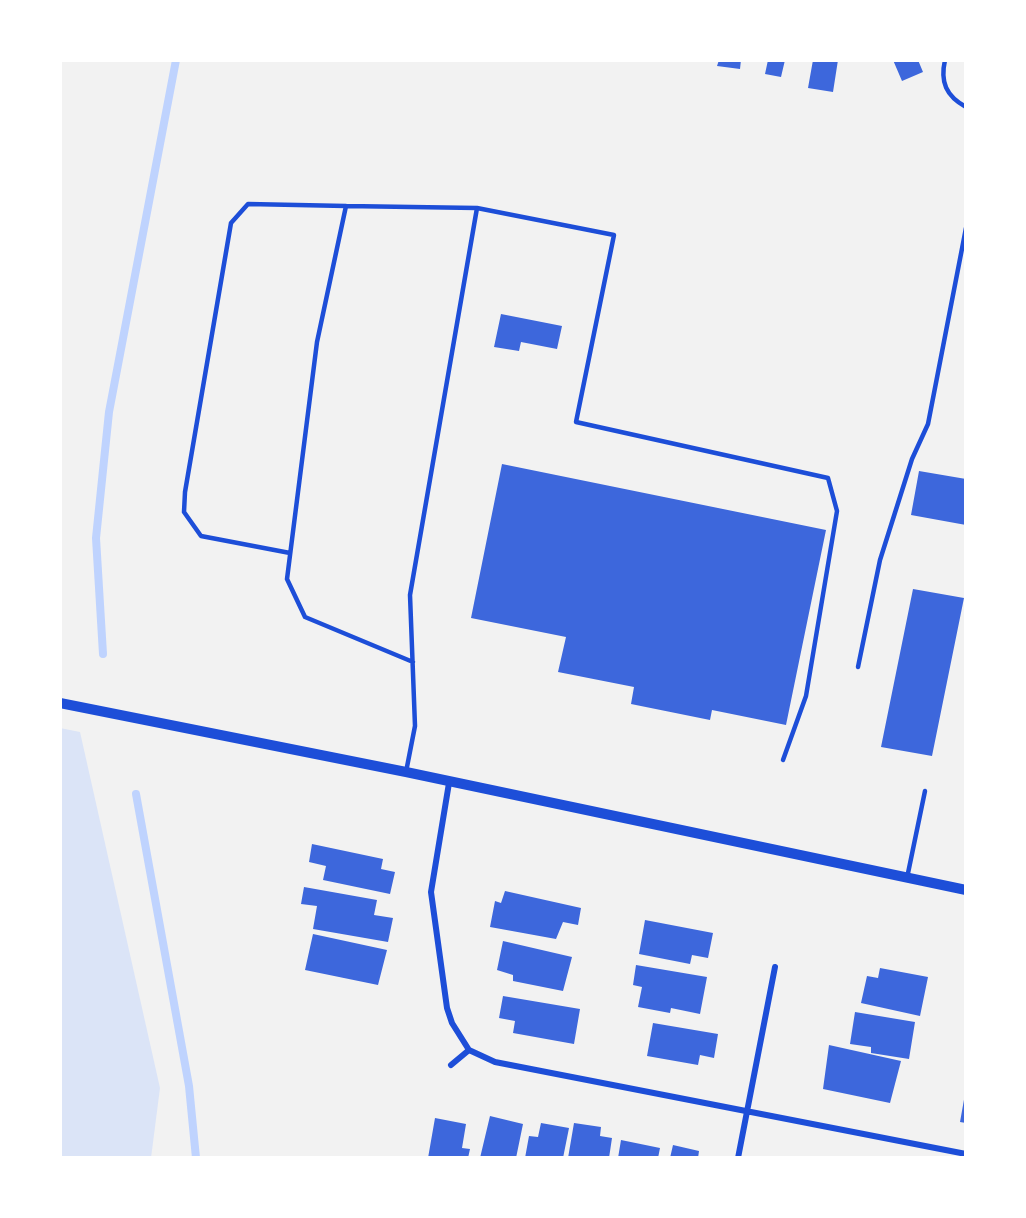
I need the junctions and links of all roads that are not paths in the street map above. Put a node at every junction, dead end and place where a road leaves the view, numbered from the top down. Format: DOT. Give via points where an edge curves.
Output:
graph roads {
  1 [pos="945,60"];
  2 [pos="966,107"];
  3 [pos="346,206"];
  4 [pos="477,208"];
  5 [pos="966,228"];
  6 [pos="290,553"];
  7 [pos="413,662"];
  8 [pos="858,667"];
  9 [pos="60,703"];
  10 [pos="783,760"];
  11 [pos="406,772"];
  12 [pos="449,783"];
  13 [pos="925,791"];
  14 [pos="907,878"];
  15 [pos="966,890"];
  16 [pos="775,967"];
  17 [pos="469,1050"];
  18 [pos="451,1065"];
  19 [pos="747,1111"];
  20 [pos="966,1154"];
  21 [pos="738,1158"];
  1 -- 2 [label="lane" via="942,76 953,99"];
  3 -- 4 [label="lane"];
  3 -- 6 [label="lane" via="317,342"];
  3 -- 6 [label="lane" via="248,204 231,223 185,492 184,512 201,536"];
  4 -- 7 [label="lane" via="410,595"];
  4 -- 10 [label="lane" via="614,235 576,422 828,478 837,512 806,696"];
  5 -- 8 [label="lane" via="928,424 912,459 880,560"];
  6 -- 7 [label="lane" via="286,579 305,616"];
  7 -- 11 [label="lane" via="416,726"];
  9 -- 11 [label="street"];
  11 -- 12 [label="street"];
  12 -- 14 [label="street"];
  12 -- 17 [label="street" via="431,892 447,1008"];
  13 -- 14 [label="lane"];
  14 -- 15 [label="street"];
  16 -- 19 [label="street"];
  17 -- 18 [label="street"];
  17 -- 19 [label="street" via="495,1062"];
  19 -- 20 [label="street"];
  19 -- 21 [label="street"];
}
